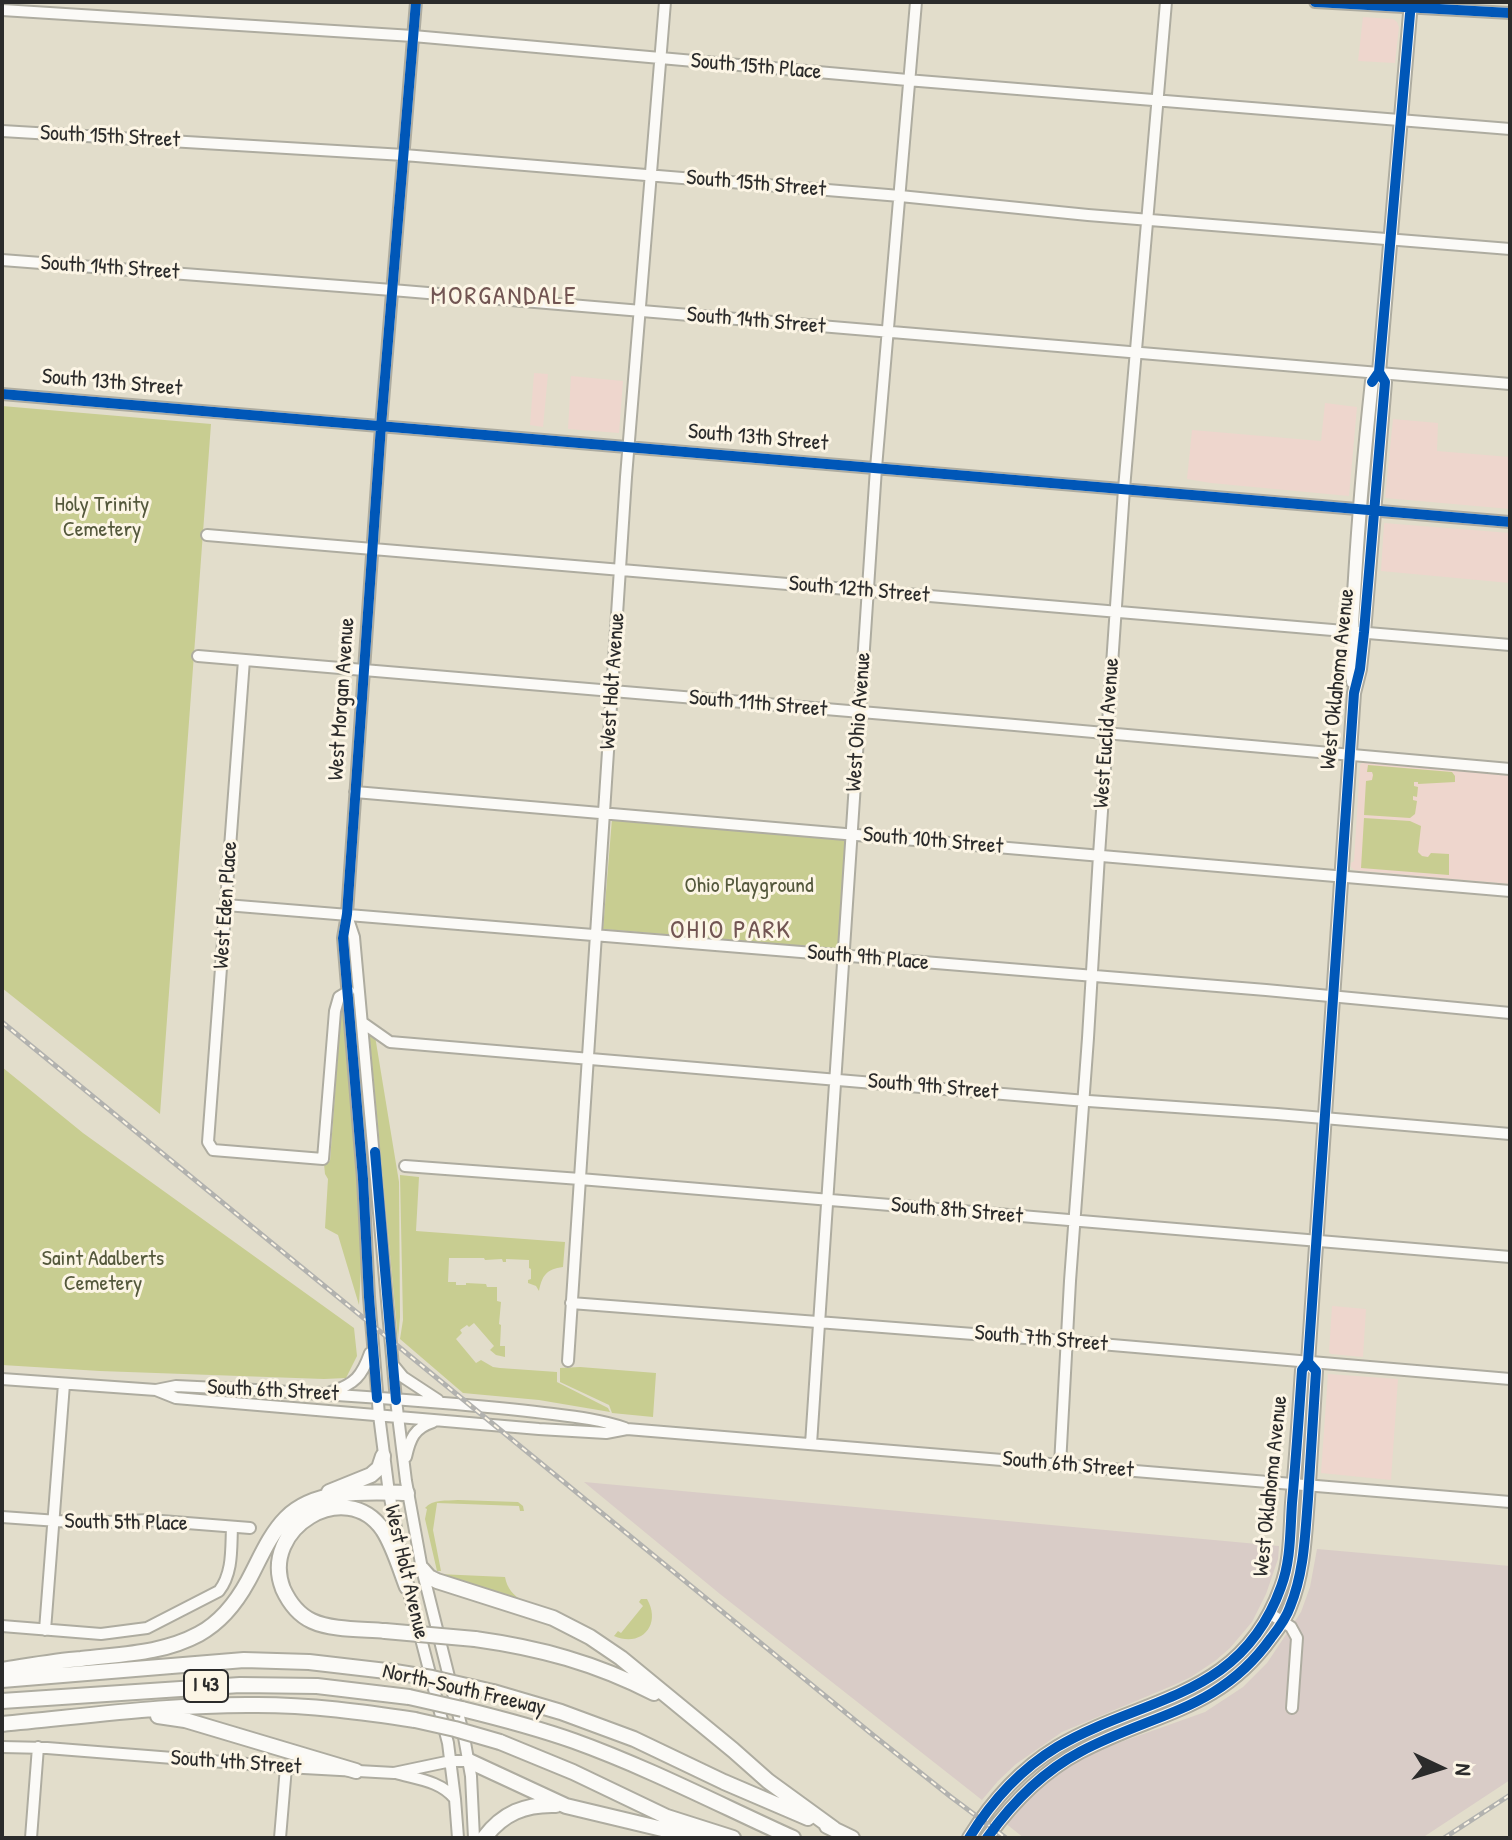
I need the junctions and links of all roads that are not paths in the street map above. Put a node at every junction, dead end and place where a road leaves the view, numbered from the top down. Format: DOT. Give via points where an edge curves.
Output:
graph roads {
  1 [pos="416,2"];
  2 [pos="665,2"];
  3 [pos="916,2"];
  4 [pos="1166,2"];
  5 [pos="1315,2"];
  6 [pos="1411,5"];
  7 [pos="2,10"];
  8 [pos="1510,13"];
  9 [pos="413,36"];
  10 [pos="660,58"];
  11 [pos="909,80"];
  12 [pos="1158,101"];
  13 [pos="1401,120"];
  14 [pos="1510,129"];
  15 [pos="2,131"];
  16 [pos="404,155"];
  17 [pos="650,175"];
  18 [pos="900,196"];
  19 [pos="1147,219"];
  20 [pos="1390,238"];
  21 [pos="1510,249"];
  22 [pos="2,260"];
  23 [pos="392,290"];
  24 [pos="639,310"];
  25 [pos="888,332"];
  26 [pos="1136,352"];
  27 [pos="1379,372"];
  28 [pos="1510,384"];
  29 [pos="2,394"];
  30 [pos="381,426"];
  31 [pos="628,446"];
  32 [pos="876,468"];
  33 [pos="1124,489"];
  34 [pos="1367,509"];
  35 [pos="1510,522"];
  36 [pos="207,535"];
  37 [pos="372,549"];
  38 [pos="620,571"];
  39 [pos="869,590"];
  40 [pos="1116,611"];
  41 [pos="1358,632"];
  42 [pos="1510,645"];
  43 [pos="198,656"];
  44 [pos="244,660"];
  45 [pos="364,670"];
  46 [pos="612,690"];
  47 [pos="859,713"];
  48 [pos="1107,734"];
  49 [pos="1350,754"];
  50 [pos="1510,769"];
  51 [pos="355,792"];
  52 [pos="605,813"];
  53 [pos="851,834"];
  54 [pos="1099,855"];
  55 [pos="1341,876"];
  56 [pos="1510,891"];
  57 [pos="226,905"];
  58 [pos="347,914"];
  59 [pos="596,935"];
  60 [pos="843,956"];
  61 [pos="1092,976"];
  62 [pos="359,990"];
  63 [pos="347,991"];
  64 [pos="1333,997"];
  65 [pos="1510,1013"];
  66 [pos="363,1023"];
  67 [pos="588,1058"];
  68 [pos="836,1078"];
  69 [pos="1083,1101"];
  70 [pos="1325,1118"];
  71 [pos="1510,1134"];
  72 [pos="405,1166"];
  73 [pos="580,1179"];
  74 [pos="828,1200"];
  75 [pos="1075,1221"];
  76 [pos="1317,1240"];
  77 [pos="1510,1257"];
  78 [pos="571,1303"];
  79 [pos="819,1322"];
  80 [pos="1066,1341"];
  81 [pos="372,1347"];
  82 [pos="568,1361"];
  83 [pos="1308,1362"];
  84 [pos="394,1365"];
  85 [pos="2,1379"];
  86 [pos="1510,1379"];
  87 [pos="64,1384"];
  88 [pos="156,1390"];
  89 [pos="327,1394"];
  90 [pos="377,1398"];
  91 [pos="396,1400"];
  92 [pos="443,1403"];
  93 [pos="379,1415"];
  94 [pos="398,1416"];
  95 [pos="440,1420"];
  96 [pos="627,1429"];
  97 [pos="811,1444"];
  98 [pos="383,1456"];
  99 [pos="1060,1465"];
  100 [pos="404,1467"];
  101 [pos="1294,1483"];
  102 [pos="1309,1485"];
  103 [pos="389,1493"];
  104 [pos="407,1493"];
  105 [pos="311,1501"];
  106 [pos="1510,1502"];
  107 [pos="2,1517"];
  108 [pos="54,1521"];
  109 [pos="232,1527"];
  110 [pos="250,1528"];
  111 [pos="422,1569"];
  112 [pos="407,1587"];
  113 [pos="1269,1613"];
  114 [pos="1283,1622"];
  115 [pos="2,1626"];
  116 [pos="45,1630"];
  117 [pos="2,1670"];
  118 [pos="2,1680"];
  119 [pos="2,1701"];
  120 [pos="679,1706"];
  121 [pos="1292,1708"];
  122 [pos="105,1714"];
  123 [pos="2,1724"];
  124 [pos="2,1747"];
  125 [pos="38,1747"];
  126 [pos="451,1761"];
  127 [pos="469,1761"];
  128 [pos="286,1767"];
  129 [pos="356,1771"];
  130 [pos="394,1773"];
  131 [pos="455,1799"];
  132 [pos="566,1806"];
  133 [pos="834,1829"];
  134 [pos="31,1838"];
  135 [pos="280,1838"];
  136 [pos="458,1838"];
  137 [pos="474,1838"];
  138 [pos="484,1838"];
  139 [pos="700,1838"];
  140 [pos="733,1838"];
  141 [pos="793,1838"];
  142 [pos="852,1838"];
  143 [pos="969,1838"];
  144 [pos="987,1838"];
  1 -- 9 [label="street, West Morgan Avenue"];
  2 -- 10 [label="street, West Holt Avenue"];
  3 -- 11 [label="street, West Ohio Avenue"];
  4 -- 12 [label="street, West Euclid Avenue"];
  5 -- 6 [label="street"];
  6 -- 8 [label="street"];
  6 -- 13 [label="main road, West Oklahoma Avenue"];
  7 -- 9 [label="street, South 15th Place"];
  9 -- 10 [label="street, South 15th Place"];
  9 -- 16 [label="street, West Morgan Avenue"];
  10 -- 11 [label="street, South 15th Place"];
  10 -- 17 [label="street, West Holt Avenue"];
  11 -- 12 [label="street, South 15th Place"];
  11 -- 18 [label="street, West Ohio Avenue"];
  12 -- 13 [label="street, South 15th Place"];
  12 -- 19 [label="street, West Euclid Avenue"];
  13 -- 14 [label="street, South 15th Place"];
  13 -- 20 [label="main road, West Oklahoma Avenue"];
  15 -- 16 [label="street, South 15th Street"];
  16 -- 17 [label="street, South 15th Street"];
  16 -- 23 [label="street, West Morgan Avenue"];
  17 -- 18 [label="street, South 15th Street"];
  17 -- 24 [label="street, West Holt Avenue"];
  18 -- 19 [label="street, South 15th Street"];
  18 -- 25 [label="street, West Ohio Avenue"];
  19 -- 20 [label="street, South 15th Street"];
  19 -- 26 [label="street, West Euclid Avenue"];
  20 -- 21 [label="street, South 15th Street"];
  20 -- 27 [label="main road, West Oklahoma Avenue"];
  22 -- 23 [label="street, South 14th Street"];
  23 -- 24 [label="street, South 14th Street"];
  23 -- 30 [label="street, West Morgan Avenue"];
  24 -- 25 [label="street, South 14th Street"];
  24 -- 31 [label="street, West Holt Avenue"];
  25 -- 26 [label="street, South 14th Street"];
  25 -- 32 [label="street, West Ohio Avenue"];
  26 -- 27 [label="street, South 14th Street"];
  26 -- 33 [label="street, West Euclid Avenue"];
  27 -- 28 [label="street, South 14th Street"];
  27 -- 34 [label="main road, West Oklahoma Avenue" via="1372,381"];
  29 -- 30 [label="street, South 13th Street"];
  30 -- 31 [label="street, South 13th Street"];
  30 -- 37 [label="street, West Morgan Avenue"];
  31 -- 32 [label="street, South 13th Street"];
  31 -- 38 [label="street, West Holt Avenue"];
  32 -- 33 [label="street, South 13th Street"];
  32 -- 39 [label="street, West Ohio Avenue"];
  33 -- 34 [label="street, South 13th Street"];
  33 -- 40 [label="street, West Euclid Avenue"];
  34 -- 35 [label="street, South 13th Street"];
  34 -- 41 [label="main road, West Oklahoma Avenue"];
  36 -- 37 [label="street, South 12th Street"];
  37 -- 38 [label="street, South 12th Street"];
  37 -- 45 [label="street, West Morgan Avenue"];
  38 -- 39 [label="street, South 12th Street"];
  38 -- 46 [label="street, West Holt Avenue"];
  39 -- 40 [label="street, South 12th Street"];
  39 -- 47 [label="street, West Ohio Avenue"];
  40 -- 41 [label="street, South 12th Street"];
  40 -- 48 [label="street, West Euclid Avenue"];
  41 -- 42 [label="street, South 12th Street"];
  41 -- 49 [label="main road, West Oklahoma Avenue" via="1351,668"];
  43 -- 44 [label="street, South 11th Street"];
  44 -- 45 [label="street, South 11th Street"];
  44 -- 57 [label="street, West Eden Place"];
  45 -- 46 [label="street, South 11th Street"];
  45 -- 51 [label="street, West Morgan Avenue"];
  46 -- 47 [label="street, South 11th Street"];
  46 -- 52 [label="street, West Holt Avenue"];
  47 -- 48 [label="street, South 11th Street"];
  47 -- 53 [label="street, West Ohio Avenue"];
  48 -- 49 [label="street, South 11th Street"];
  48 -- 54 [label="street, West Euclid Avenue"];
  49 -- 50 [label="street, South 11th Street"];
  49 -- 55 [label="main road, West Oklahoma Avenue"];
  51 -- 52 [label="street, South 10th Street"];
  51 -- 58 [label="street, West Morgan Avenue"];
  52 -- 53 [label="street, South 10th Street"];
  52 -- 59 [label="street, West Holt Avenue"];
  53 -- 54 [label="street, South 10th Street"];
  53 -- 60 [label="street, West Ohio Avenue"];
  54 -- 55 [label="street, South 10th Street"];
  54 -- 61 [label="street, West Euclid Avenue"];
  55 -- 56 [label="street, South 10th Street"];
  55 -- 64 [label="main road, West Oklahoma Avenue"];
  57 -- 58 [label="street, South 9th Place"];
  57 -- 63 [label="street, West Eden Place" via="208,1142 215,1151 323,1159 335,1011"];
  58 -- 59 [label="street, South 9th Place"];
  58 -- 62 [label="street, West Morgan Avenue"];
  58 -- 63 [label="street, West Morgan Avenue"];
  59 -- 60 [label="street, South 9th Place"];
  59 -- 67 [label="street, West Holt Avenue"];
  60 -- 61 [label="street, South 9th Place"];
  60 -- 68 [label="street, West Ohio Avenue"];
  61 -- 64 [label="street, South 9th Place"];
  61 -- 69 [label="street, West Euclid Avenue"];
  62 -- 63 [label="street"];
  62 -- 66 [label="street, West Morgan Avenue"];
  63 -- 81 [label="street, West Morgan Avenue"];
  64 -- 65 [label="street, South 9th Place"];
  64 -- 70 [label="main road, West Oklahoma Avenue"];
  66 -- 67 [label="street, South 9th Street" via="390,1042"];
  66 -- 84 [label="street, West Morgan Avenue"];
  67 -- 68 [label="street, South 9th Street"];
  67 -- 73 [label="street, West Holt Avenue"];
  68 -- 69 [label="street, South 9th Street"];
  68 -- 74 [label="street, West Ohio Avenue"];
  69 -- 70 [label="street, South 9th Street"];
  69 -- 75 [label="street, West Euclid Avenue"];
  70 -- 71 [label="street, South 9th Street"];
  70 -- 76 [label="main road, West Oklahoma Avenue"];
  72 -- 73 [label="street, South 8th Street"];
  73 -- 74 [label="street, South 8th Street"];
  73 -- 78 [label="street, West Holt Avenue"];
  74 -- 75 [label="street, South 8th Street"];
  74 -- 79 [label="street, West Ohio Avenue"];
  75 -- 76 [label="street, South 8th Street"];
  75 -- 80 [label="street, West Euclid Avenue"];
  76 -- 77 [label="street, South 8th Street"];
  76 -- 83 [label="main road, West Oklahoma Avenue"];
  78 -- 79 [label="street, South 7th Street"];
  78 -- 82 [label="street, West Holt Avenue"];
  79 -- 80 [label="street, South 7th Street"];
  79 -- 97 [label="street, West Ohio Avenue"];
  80 -- 83 [label="street, South 7th Street"];
  80 -- 99 [label="street, West Euclid Avenue"];
  81 -- 89 [label="street" via="355,1380"];
  81 -- 90 [label="street, West Morgan Avenue"];
  83 -- 86 [label="street, South 7th Street"];
  83 -- 101 [label="main road, West Oklahoma Avenue" via="1302,1370"];
  83 -- 102 [label="main road, West Oklahoma Avenue" via="1316,1371"];
  84 -- 91 [label="street, West Morgan Avenue"];
  84 -- 92 [label="street"];
  85 -- 87 [label="street, South 6th Street"];
  87 -- 88 [label="street, South 6th Street"];
  87 -- 108 [label="street"];
  88 -- 89 [label="street, South 6th Street" via="176,1386"];
  88 -- 93 [label="street, South 6th Street" via="176,1398"];
  89 -- 90 [label="street, South 6th Street"];
  90 -- 91 [label="street, South 6th Street"];
  90 -- 93 [label="street, West Holt Avenue"];
  91 -- 92 [label="street, South 6th Street"];
  91 -- 94 [label="street, West Holt Avenue"];
  92 -- 96 [label="street, South 6th Street" via="566,1416"];
  93 -- 94 [label="street, South 6th Street"];
  93 -- 98 [label="street, West Holt Avenue"];
  94 -- 95 [label="street, South 6th Street"];
  94 -- 100 [label="street, West Holt Avenue"];
  95 -- 96 [label="street, South 6th Street" via="606,1433"];
  95 -- 100 [label="street" via="422,1425 411,1437"];
  96 -- 97 [label="street, South 6th Street"];
  97 -- 99 [label="street, South 6th Street"];
  98 -- 103 [label="street, West Holt Avenue"];
  98 -- 105 [label="highway" via="371,1475"];
  99 -- 101 [label="street, South 6th Street"];
  100 -- 104 [label="street, West Holt Avenue"];
  101 -- 102 [label="street, South 6th Street"];
  101 -- 113 [label="main road, West Oklahoma Avenue" via="1288,1559"];
  102 -- 106 [label="street, South 6th Street"];
  102 -- 114 [label="main road, West Oklahoma Avenue" via="1302,1567"];
  103 -- 104 [label="highway"];
  103 -- 105 [label="highway"];
  103 -- 112 [label="street, West Holt Avenue"];
  104 -- 111 [label="street, West Holt Avenue"];
  105 -- 117 [label="highway" via="284,1520 226,1614 200,1634 152,1651"];
  107 -- 108 [label="street, South 5th Place"];
  108 -- 109 [label="street, South 5th Place" via="149,1520"];
  108 -- 116 [label="street"];
  109 -- 110 [label="street, South 5th Place"];
  109 -- 116 [label="street" via="229,1573 212,1597 147,1628 101,1634"];
  111 -- 120 [label="highway" via="437,1581 553,1618 590,1637"];
  111 -- 127 [label="street, West Holt Avenue"];
  112 -- 120 [label="highway, bridge" via="383,1530 352,1509 319,1511 297,1525 281,1552 286,1597 314,1622 530,1648 585,1663"];
  112 -- 126 [label="street, West Holt Avenue"];
  113 -- 114 [label="street"];
  113 -- 143 [label="main road, West Oklahoma Avenue" via="1234,1660 1200,1685 1088,1731 1042,1757 1005,1790"];
  114 -- 121 [label="street" via="1297,1638"];
  114 -- 144 [label="main road, West Oklahoma Avenue" via="1260,1654 1226,1685 1079,1752 1025,1792"];
  115 -- 116 [label="street"];
  118 -- 133 [label="highway, North-South Freeway / I 43, bridge" via="244,1660 309,1662 432,1678 561,1712 634,1739"];
  119 -- 141 [label="highway, North-South Freeway / I 43, bridge" via="240,1685 317,1686 409,1697 573,1741"];
  120 -- 133 [label="highway"];
  122 -- 123 [label="highway"];
  122 -- 129 [label="highway" via="185,1720"];
  122 -- 140 [label="highway, bridge" via="256,1705 335,1708 415,1720 500,1742 667,1817"];
  124 -- 125 [label="street, South 4th Street"];
  125 -- 128 [label="street, South 4th Street"];
  125 -- 134 [label="street"];
  126 -- 127 [label="street, South 4th Street"];
  126 -- 130 [label="street, South 4th Street"];
  126 -- 131 [label="street, West Holt Avenue"];
  127 -- 132 [label="highway"];
  127 -- 137 [label="street, West Holt Avenue"];
  128 -- 129 [label="street, South 4th Street"];
  128 -- 135 [label="street"];
  129 -- 130 [label="street, South 4th Street"];
  130 -- 131 [label="street" via="439,1785"];
  131 -- 136 [label="street, West Holt Avenue"];
  132 -- 138 [label="highway" via="522,1808"];
  132 -- 139 [label="highway"];
  133 -- 142 [label="highway, North-South Freeway / I 43"];
}
